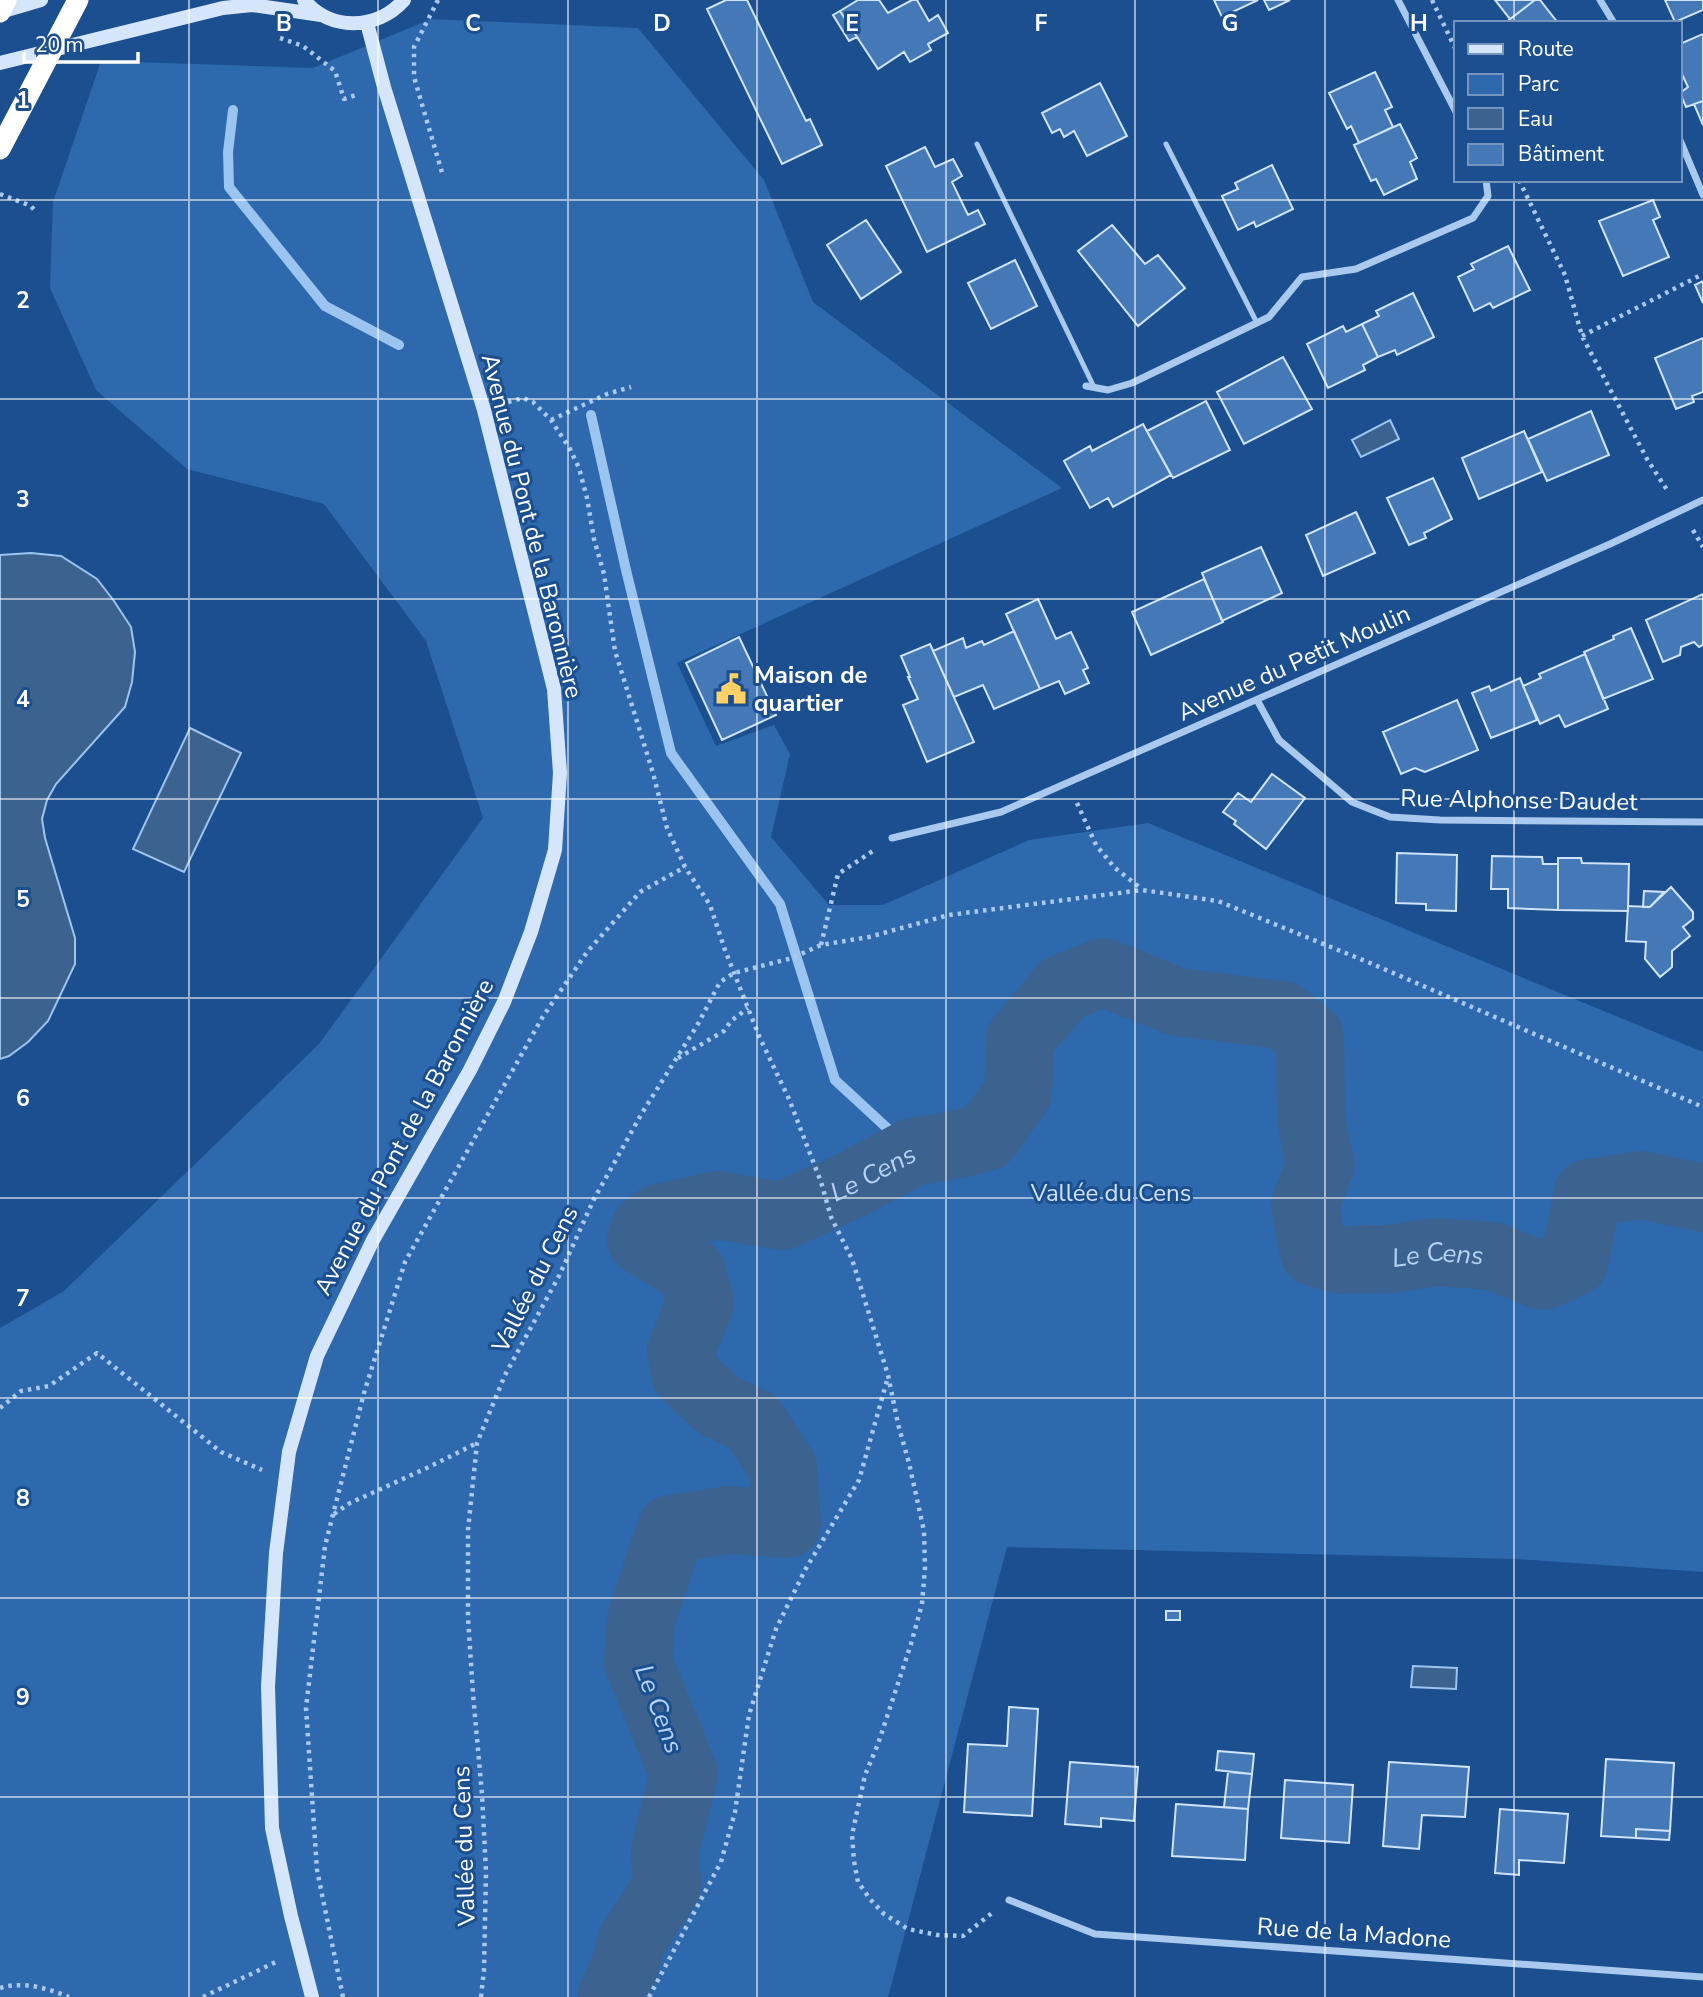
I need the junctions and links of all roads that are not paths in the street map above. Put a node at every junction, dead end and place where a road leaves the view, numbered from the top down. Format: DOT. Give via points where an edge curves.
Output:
graph roads {
  1 [pos="6,0"];
  2 [pos="41,0"];
  3 [pos="78,0"];
  4 [pos="304,0"];
  5 [pos="404,0"];
  6 [pos="1398,0"];
  7 [pos="1600,0"];
  8 [pos="0,12"];
  9 [pos="321,15"];
  10 [pos="1613,21"];
  11 [pos="367,23"];
  12 [pos="0,63"];
  13 [pos="1454,108"];
  14 [pos="977,144"];
  15 [pos="1166,144"];
  16 [pos="1682,145"];
  17 [pos="0,149"];
  18 [pos="1486,182"];
  19 [pos="1703,195"];
  20 [pos="1257,323"];
  21 [pos="1086,386"];
  22 [pos="1095,387"];
  23 [pos="1703,500"];
  24 [pos="1257,700"];
  25 [pos="1703,822"];
  26 [pos="892,838"];
  27 [pos="1009,1900"];
  28 [pos="1703,1977"];
  29 [pos="312,1997"];
  1 -- 8 [label="highway"];
  2 -- 8 [label="street"];
  3 -- 17 [label="highway"];
  4 -- 9 [label="street"];
  5 -- 11 [label="street" via="384,17"];
  6 -- 13 [label="street"];
  7 -- 10 [label="street"];
  9 -- 11 [label="street" via="343,23"];
  9 -- 12 [label="street" via="252,5 223,8"];
  11 -- 29 [label="street, Avenue du Pont de la Baronnière" via="484,410 554,689 560,774 555,850 504,1002 373,1240 317,1356 289,1452 276,1553 268,1686 272,1828"];
  14 -- 22 [label="lane"];
  15 -- 20 [label="lane"];
  16 -- 19 [label="street"];
  18 -- 20 [label="street" via="1488,196 1473,218 1356,269 1302,277 1269,317"];
  20 -- 22 [label="street" via="1132,383 1108,390"];
  21 -- 22 [label="street"];
  23 -- 24 [label="street, Avenue du Petit Moulin"];
  24 -- 25 [label="street, Rue Alphonse Daudet" via="1279,740 1352,802 1390,817"];
  24 -- 26 [label="street, Avenue du Petit Moulin" via="1001,812"];
  27 -- 28 [label="street, Rue de la Madone" via="1095,1934"];
}
